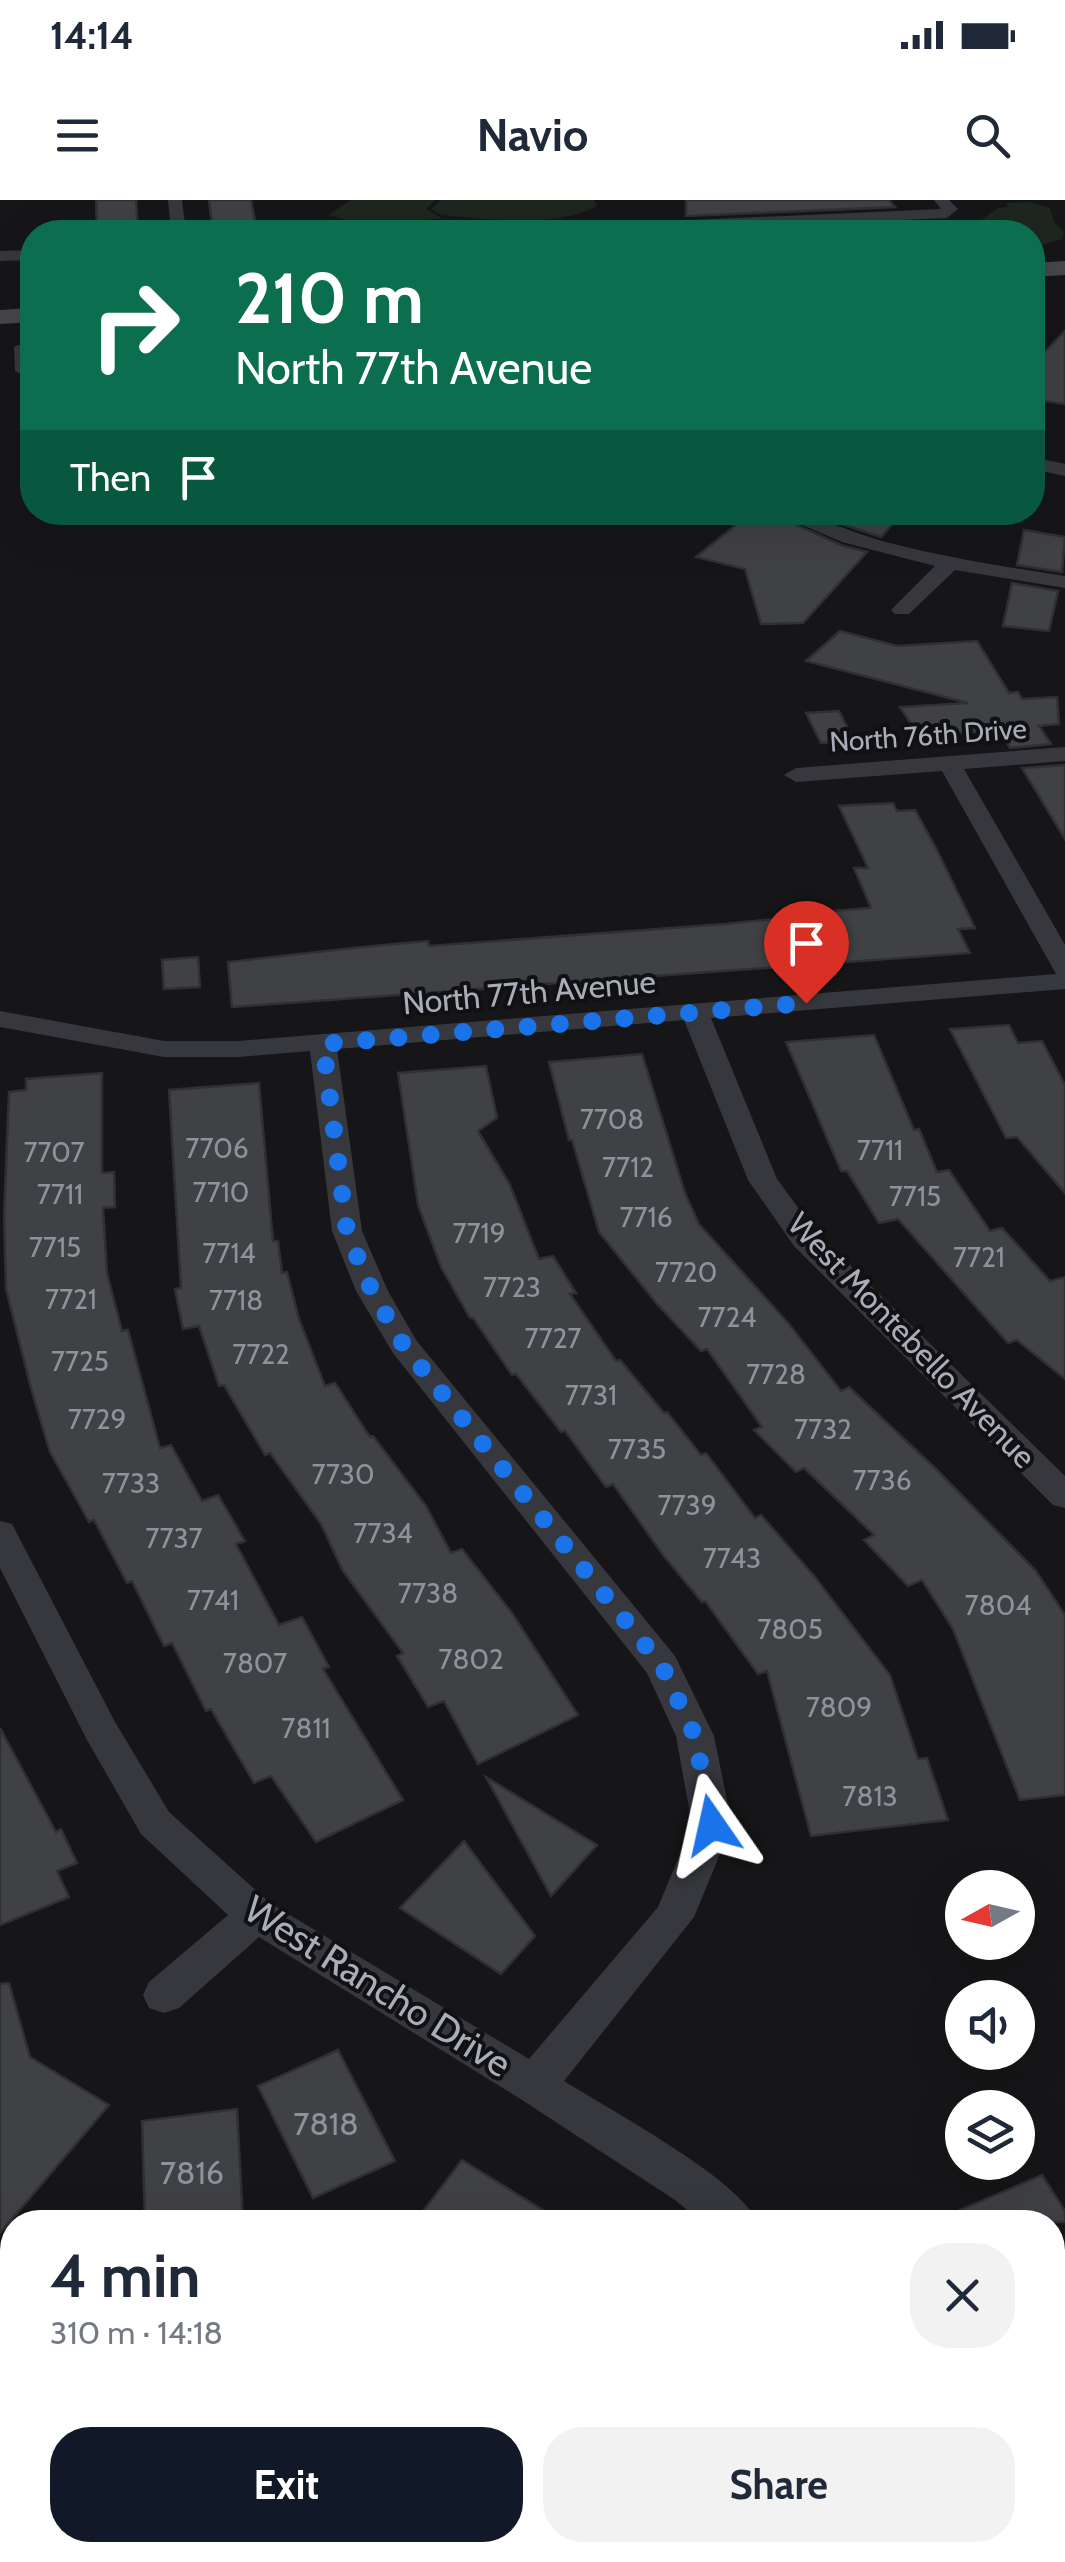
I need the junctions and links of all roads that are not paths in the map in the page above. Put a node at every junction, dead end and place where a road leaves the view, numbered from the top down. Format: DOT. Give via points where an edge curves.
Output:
graph roads {
  1 [pos="944,207"];
  2 [pos="657,220"];
  3 [pos="20,347"];
  4 [pos="20,371"];
  5 [pos="817,525"];
  6 [pos="949,564"];
  7 [pos="1065,582"];
  8 [pos="902,610"];
  9 [pos="1065,754"];
  10 [pos="949,763"];
  11 [pos="796,774"];
  12 [pos="1065,968"];
  13 [pos="1065,981"];
  14 [pos="695,1013"];
  15 [pos="0,1019"];
  16 [pos="323,1044"];
  17 [pos="1065,1496"];
  18 [pos="0,1533"];
  19 [pos="256,1915"];
  20 [pos="164,1996"];
  21 [pos="534,2084"];
  22 [pos="721,2210"];
  1 -- 2 [label="street"];
  3 -- 4 [label="lane"];
  5 -- 6 [label="street"];
  6 -- 7 [label="street"];
  6 -- 8 [label="street"];
  9 -- 10 [label="street, North 76th Drive"];
  10 -- 11 [label="street, North 76th Drive"];
  10 -- 12 [label="street"];
  13 -- 14 [label="street, North 77th Avenue"];
  14 -- 16 [label="street, North 77th Avenue"];
  14 -- 17 [label="street, West Montebello Avenue" via="763,1180 806,1239"];
  15 -- 16 [label="street, North 77th Avenue" via="164,1049"];
  16 -- 21 [label="street" via="347,1232 372,1291 404,1346 662,1666 695,1736 712,1825 674,1917"];
  18 -- 19 [label="street, West Rancho Drive" via="155,1823"];
  19 -- 20 [label="street"];
  19 -- 21 [label="street, West Rancho Drive"];
  21 -- 22 [label="street, West Rancho Drive"];
}
